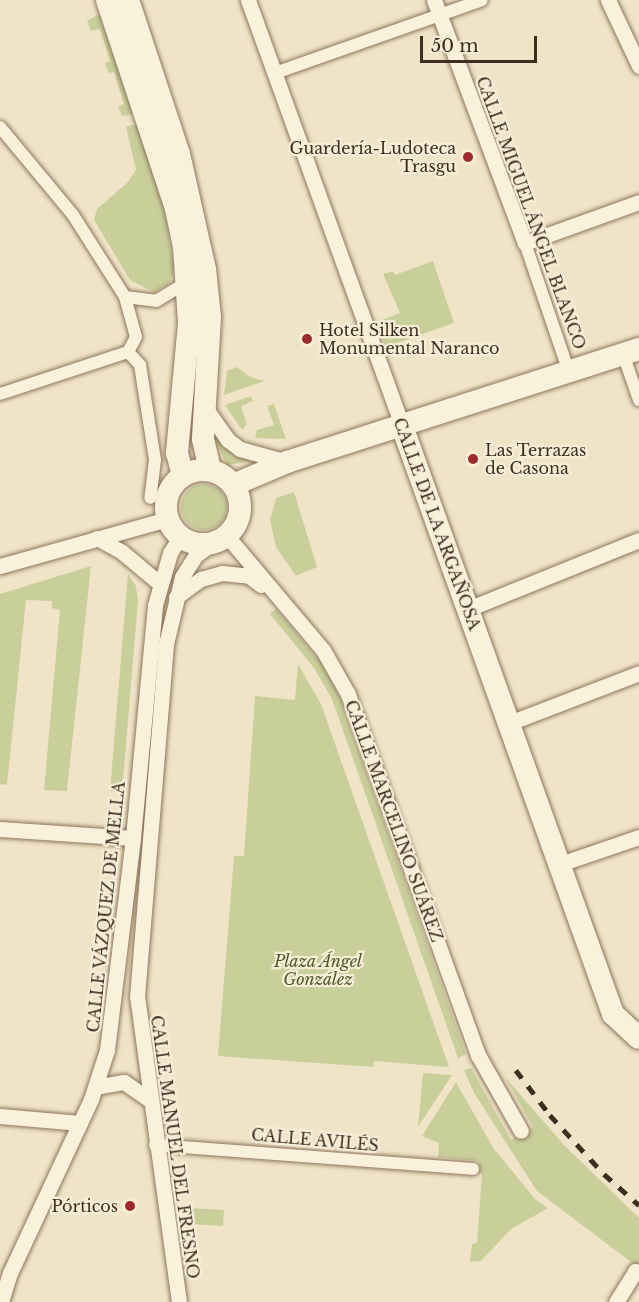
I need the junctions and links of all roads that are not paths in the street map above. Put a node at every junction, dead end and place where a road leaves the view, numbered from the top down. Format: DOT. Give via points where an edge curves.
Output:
graph roads {
  1 [pos="107,0"];
  2 [pos="128,0"];
  3 [pos="248,0"];
  4 [pos="434,0"];
  5 [pos="482,0"];
  6 [pos="608,0"];
  7 [pos="440,15"];
  8 [pos="639,66"];
  9 [pos="275,73"];
  10 [pos="0,127"];
  11 [pos="639,202"];
  12 [pos="525,243"];
  13 [pos="187,282"];
  14 [pos="125,297"];
  15 [pos="631,351"];
  16 [pos="128,352"];
  17 [pos="569,372"];
  18 [pos="0,394"];
  19 [pos="639,400"];
  20 [pos="204,406"];
  21 [pos="402,426"];
  22 [pos="287,462"];
  23 [pos="210,471"];
  24 [pos="183,475"];
  25 [pos="233,485"];
  26 [pos="150,498"];
  27 [pos="174,528"];
  28 [pos="97,538"];
  29 [pos="219,540"];
  30 [pos="639,540"];
  31 [pos="0,566"];
  32 [pos="159,583"];
  33 [pos="176,597"];
  34 [pos="278,597"];
  35 [pos="468,609"];
  36 [pos="639,673"];
  37 [pos="509,723"];
  38 [pos="0,829"];
  39 [pos="639,837"];
  40 [pos="133,838"];
  41 [pos="560,864"];
  42 [pos="639,1038"];
  43 [pos="95,1087"];
  44 [pos="148,1099"];
  45 [pos="0,1116"];
  46 [pos="80,1123"];
  47 [pos="520,1131"];
  48 [pos="155,1145"];
  49 [pos="473,1169"];
  50 [pos="637,1272"];
  51 [pos="4,1299"];
  52 [pos="178,1302"];
  53 [pos="616,1302"];
  1 -- 13 [label="main road" via="176,209"];
  2 -- 20 [label="main road" via="194,207 210,317"];
  3 -- 9 [label="street, CALLE DE LA ARGAÑOSA"];
  4 -- 7 [label="street, CALLE MIGUEL ÁNGEL BLANCO"];
  5 -- 7 [label="street"];
  6 -- 8 [label="street"];
  7 -- 9 [label="street"];
  7 -- 12 [label="street, CALLE MIGUEL ÁNGEL BLANCO"];
  9 -- 21 [label="street, CALLE DE LA ARGAÑOSA"];
  10 -- 14 [label="street" via="73,215"];
  11 -- 12 [label="street"];
  12 -- 17 [label="street, CALLE MIGUEL ÁNGEL BLANCO"];
  13 -- 14 [label="street" via="156,301"];
  13 -- 24 [label="main road" via="188,369 177,453"];
  14 -- 16 [label="street" via="136,337"];
  15 -- 17 [label="main road"];
  15 -- 19 [label="street"];
  16 -- 18 [label="street"];
  16 -- 26 [label="street" via="140,365 152,435 155,460"];
  17 -- 21 [label="main road"];
  20 -- 22 [label="street" via="228,440 240,448"];
  20 -- 23 [label="main road" via="203,439"];
  21 -- 22 [label="main road"];
  21 -- 35 [label="main road, CALLE DE LA ARGAÑOSA"];
  22 -- 25 [label="main road"];
  23 -- 24 [label="main road"];
  23 -- 25 [label="main road"];
  24 -- 27 [label="main road" via="166,499"];
  25 -- 29 [label="main road" via="240,506 234,527"];
  27 -- 28 [label="street"];
  27 -- 29 [label="main road" via="189,542"];
  27 -- 32 [label="street, CALLE VÁZQUEZ DE MELLA"];
  28 -- 31 [label="street"];
  28 -- 32 [label="street" via="122,552"];
  29 -- 33 [label="street" via="188,566"];
  29 -- 34 [label="street, CALLE MARCELINO SUÁREZ"];
  30 -- 35 [label="street"];
  32 -- 40 [label="street, CALLE VÁZQUEZ DE MELLA"];
  33 -- 34 [label="street" via="213,575 235,573 249,576"];
  33 -- 44 [label="street, CALLE MANUEL DEL FRESNO" via="166,644 137,996"];
  34 -- 47 [label="street, CALLE MARCELINO SUÁREZ" via="323,650 348,694 478,1055"];
  35 -- 37 [label="main road, CALLE DE LA ARGAÑOSA"];
  36 -- 37 [label="street"];
  37 -- 41 [label="main road, CALLE DE LA ARGAÑOSA"];
  38 -- 40 [label="street"];
  39 -- 41 [label="street"];
  40 -- 43 [label="street, CALLE VÁZQUEZ DE MELLA" via="114,1010"];
  41 -- 42 [label="main road, CALLE DE LA ARGAÑOSA" via="612,1014"];
  43 -- 44 [label="street" via="124,1082"];
  43 -- 46 [label="street, CALLE VÁZQUEZ DE MELLA"];
  44 -- 48 [label="street, CALLE MANUEL DEL FRESNO"];
  45 -- 46 [label="street"];
  46 -- 51 [label="street, CALLE VÁZQUEZ DE MELLA"];
  48 -- 49 [label="street, CALLE AVILÉS"];
  48 -- 52 [label="street, CALLE MANUEL DEL FRESNO"];
  50 -- 53 [label="street"];
}
